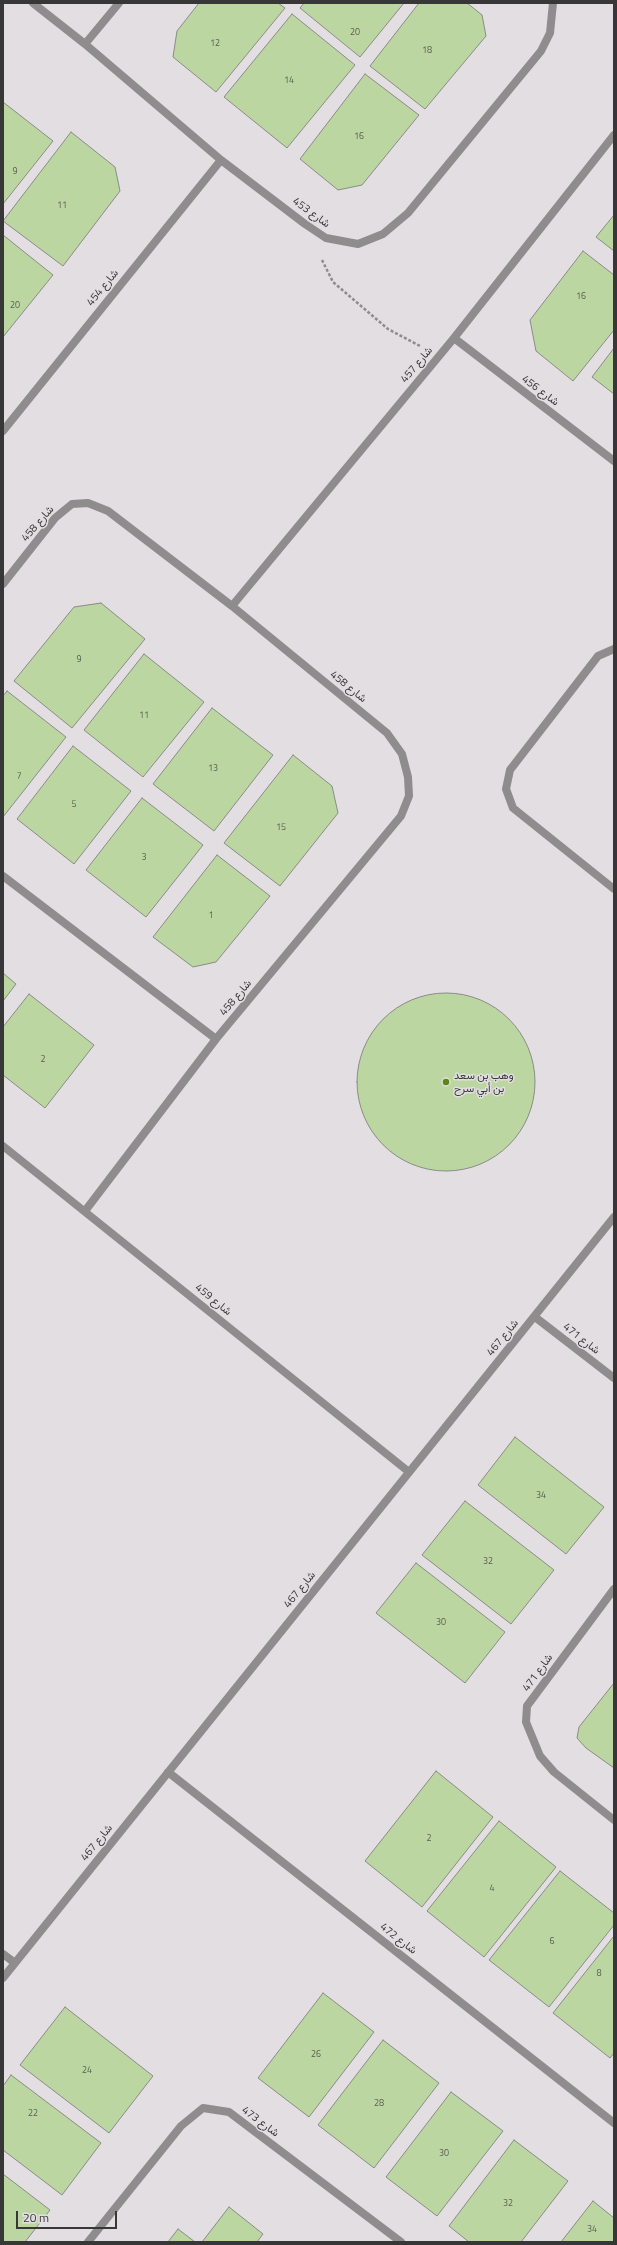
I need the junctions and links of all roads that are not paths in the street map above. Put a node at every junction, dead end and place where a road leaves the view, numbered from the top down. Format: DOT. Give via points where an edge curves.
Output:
graph roads {
  1 [pos="33,3"];
  2 [pos="119,3"];
  3 [pos="553,3"];
  4 [pos="85,44"];
  5 [pos="614,135"];
  6 [pos="221,160"];
  7 [pos="454,338"];
  8 [pos="3,432"];
  9 [pos="614,461"];
  10 [pos="3,584"];
  11 [pos="232,606"];
  12 [pos="614,649"];
  13 [pos="3,876"];
  14 [pos="614,889"];
  15 [pos="216,1039"];
  16 [pos="3,1146"];
  17 [pos="85,1211"];
  18 [pos="614,1217"];
  19 [pos="535,1316"];
  20 [pos="614,1378"];
  21 [pos="409,1472"];
  22 [pos="614,1589"];
  23 [pos="168,1772"];
  24 [pos="614,1820"];
  25 [pos="3,1954"];
  26 [pos="15,1963"];
  27 [pos="3,1978"];
  28 [pos="614,2124"];
  29 [pos="88,2242"];
  30 [pos="401,2242"];
  1 -- 4 [label="street, شارع 453"];
  2 -- 4 [label="street"];
  3 -- 6 [label="street, شارع 453" via="550,33 541,51 408,213 383,234 358,244 326,238"];
  4 -- 6 [label="street, شارع 453"];
  5 -- 7 [label="street, شارع 457"];
  6 -- 8 [label="street, شارع 454"];
  7 -- 9 [label="street, شارع 456"];
  7 -- 11 [label="street, شارع 457"];
  10 -- 11 [label="street, شارع 458" via="55,518 72,504 88,503 108,511"];
  11 -- 15 [label="street, شارع 458" via="386,733 402,754 409,796 401,816"];
  12 -- 14 [label="street" via="598,656 579,680 510,770 506,789 513,808"];
  13 -- 15 [label="street"];
  15 -- 17 [label="street, شارع 458"];
  16 -- 17 [label="street, شارع 459"];
  17 -- 21 [label="street, شارع 459"];
  18 -- 19 [label="street, شارع 467"];
  19 -- 20 [label="street, شارع 471"];
  19 -- 21 [label="street, شارع 467"];
  21 -- 23 [label="street, شارع 467"];
  22 -- 24 [label="street, شارع 471" via="527,1706 526,1722 540,1756 554,1772"];
  23 -- 26 [label="street, شارع 467"];
  23 -- 28 [label="street, شارع 472"];
  25 -- 26 [label="street"];
  26 -- 27 [label="street, شارع 467"];
  29 -- 30 [label="street, شارع 473" via="181,2126 203,2108 229,2112"];
}
